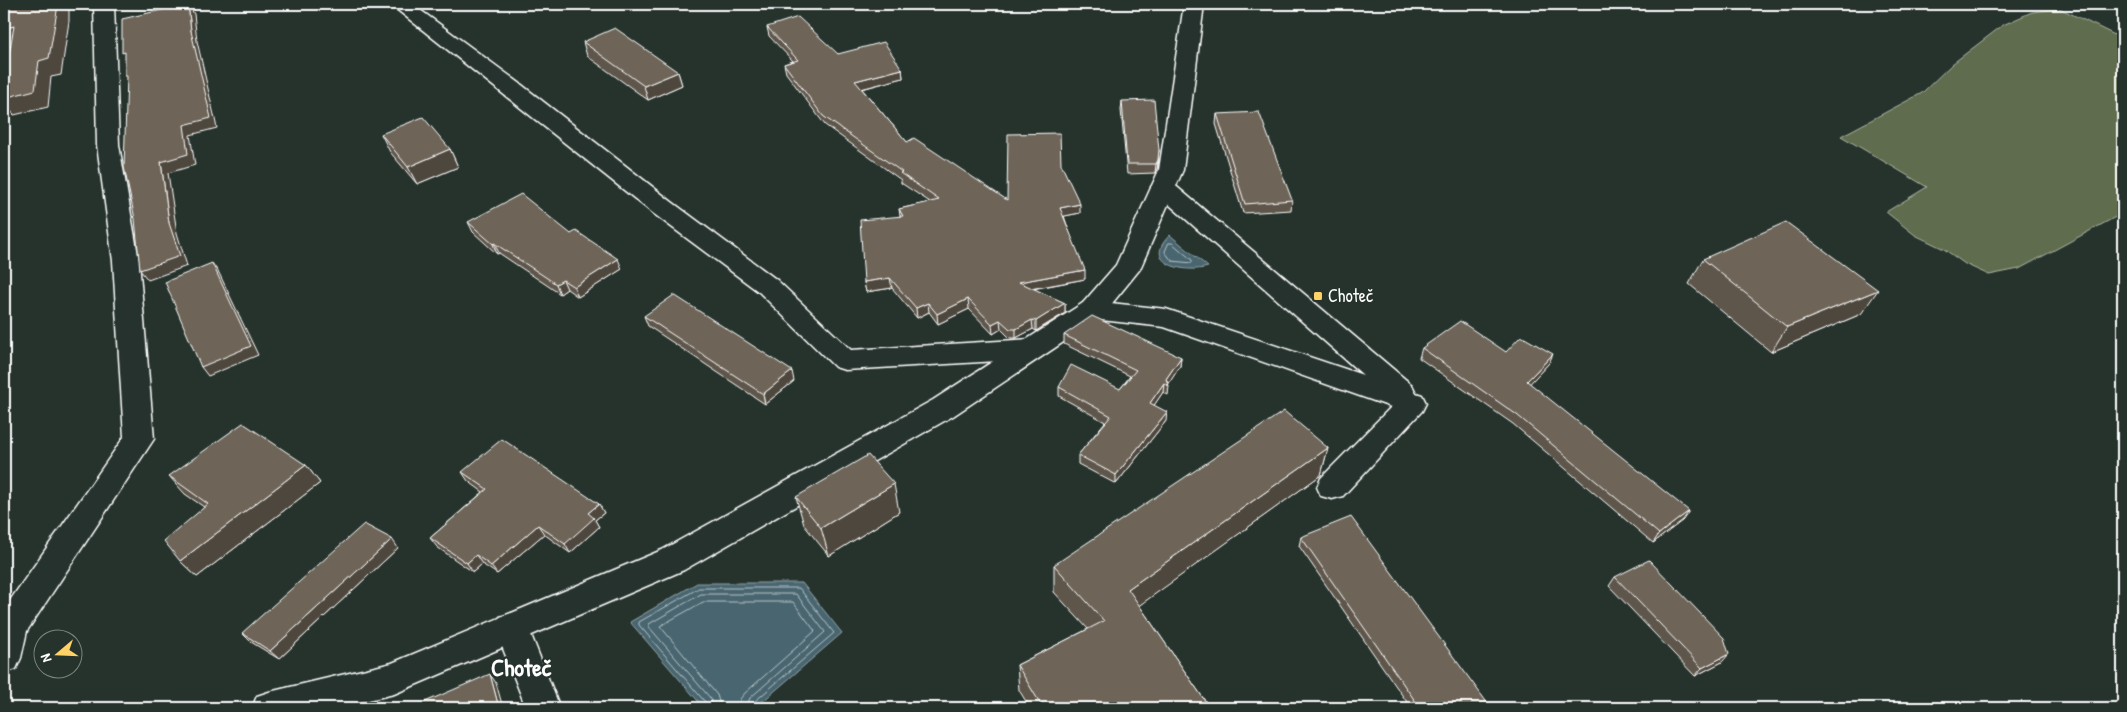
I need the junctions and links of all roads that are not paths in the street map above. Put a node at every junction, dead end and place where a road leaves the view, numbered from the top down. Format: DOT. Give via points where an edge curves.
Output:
graph roads {
  1 [pos="104,4"];
  2 [pos="400,4"];
  3 [pos="1194,4"];
  4 [pos="1163,187"];
  5 [pos="1092,310"];
  6 [pos="1032,349"];
  7 [pos="1412,403"];
  8 [pos="1332,487"];
  9 [pos="512,628"];
  10 [pos="4,658"];
  11 [pos="269,708"];
  12 [pos="543,708"];
  1 -- 10 [label="street" via="108,145 126,262 139,439 10,626"];
  2 -- 6 [label="street" via="768,286 845,360"];
  3 -- 4 [label="street" via="1171,170"];
  4 -- 5 [label="street" via="1127,269"];
  4 -- 7 [label="street"];
  5 -- 6 [label="street"];
  5 -- 7 [label="street" via="1166,318"];
  6 -- 9 [label="street" via="943,408 673,560"];
  7 -- 8 [label="street"];
  9 -- 11 [label="street" via="394,678"];
  9 -- 12 [label="street"];
}
